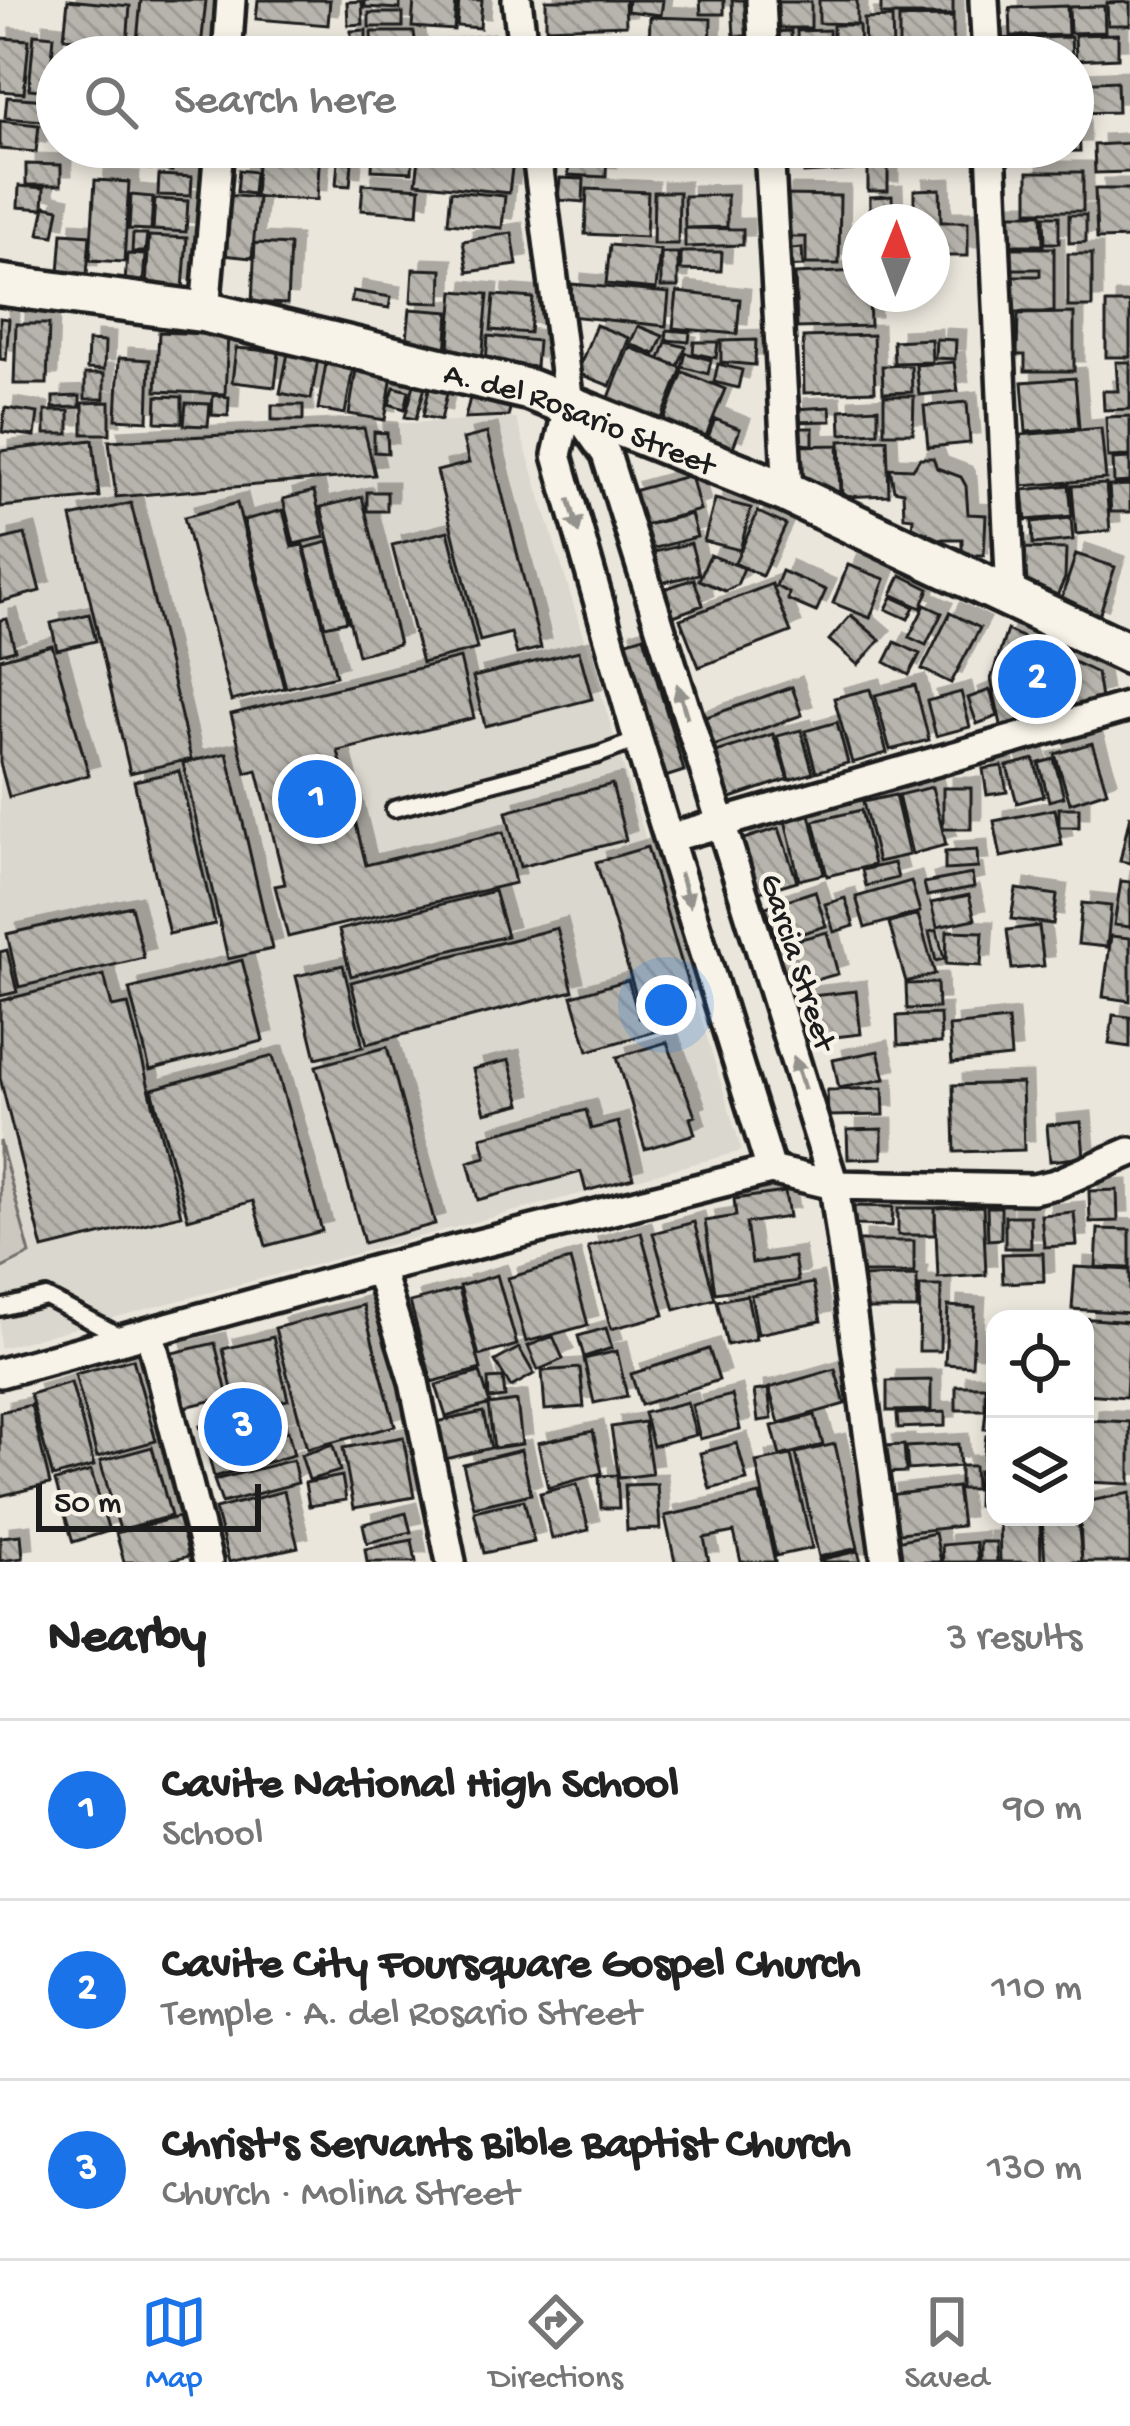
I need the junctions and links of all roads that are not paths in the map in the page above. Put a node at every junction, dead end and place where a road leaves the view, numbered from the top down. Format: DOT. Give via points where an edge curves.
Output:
graph roads {
  1 [pos="231,0"];
  2 [pos="517,0"];
  3 [pos="761,0"];
  4 [pos="984,0"];
  5 [pos="228,36"];
  6 [pos="521,36"];
  7 [pos="763,36"];
  8 [pos="986,36"];
  9 [pos="217,168"];
  10 [pos="539,168"];
  11 [pos="770,168"];
  12 [pos="992,168"];
  13 [pos="0,285"];
  14 [pos="205,312"];
  15 [pos="569,403"];
  16 [pos="788,493"];
  17 [pos="1011,598"];
  18 [pos="1130,654"];
  19 [pos="1130,706"];
  20 [pos="638,740"];
  21 [pos="394,809"];
  22 [pos="719,823"];
  23 [pos="669,838"];
  24 [pos="1130,1152"];
  25 [pos="772,1170"];
  26 [pos="834,1185"];
  27 [pos="379,1269"];
  28 [pos="0,1308"];
  29 [pos="139,1337"];
  30 [pos="0,1373"];
  31 [pos="208,1562"];
  32 [pos="451,1562"];
  33 [pos="886,1562"];
  1 -- 5 [label="street"];
  2 -- 6 [label="street"];
  3 -- 7 [label="street"];
  4 -- 8 [label="street"];
  9 -- 14 [label="street"];
  10 -- 15 [label="street, Garcia Street"];
  11 -- 16 [label="street"];
  12 -- 17 [label="street"];
  13 -- 14 [label="street, A. del Rosario Street"];
  14 -- 15 [label="street, A. del Rosario Street"];
  15 -- 16 [label="street, A. del Rosario Street"];
  15 -- 20 [label="street, Garcia Street, one-way" via="556,455"];
  22 -- 15 [label="street, Garcia Street, one-way" via="606,454"];
  16 -- 17 [label="street, A. del Rosario Street"];
  17 -- 18 [label="street, A. del Rosario Street"];
  19 -- 22 [label="street"];
  20 -- 21 [label="lane"];
  20 -- 23 [label="street, Garcia Street"];
  22 -- 23 [label="street"];
  26 -- 22 [label="street, Garcia Street, one-way"];
  23 -- 25 [label="street, Garcia Street, one-way"];
  24 -- 26 [label="street" via="1033,1189"];
  25 -- 26 [label="street"];
  25 -- 27 [label="street"];
  26 -- 33 [label="street, Garcia Street"];
  27 -- 29 [label="street"];
  27 -- 32 [label="street" via="414,1382"];
  28 -- 29 [label="lane" via="46,1297"];
  29 -- 30 [label="street"];
  29 -- 31 [label="street"];
}
